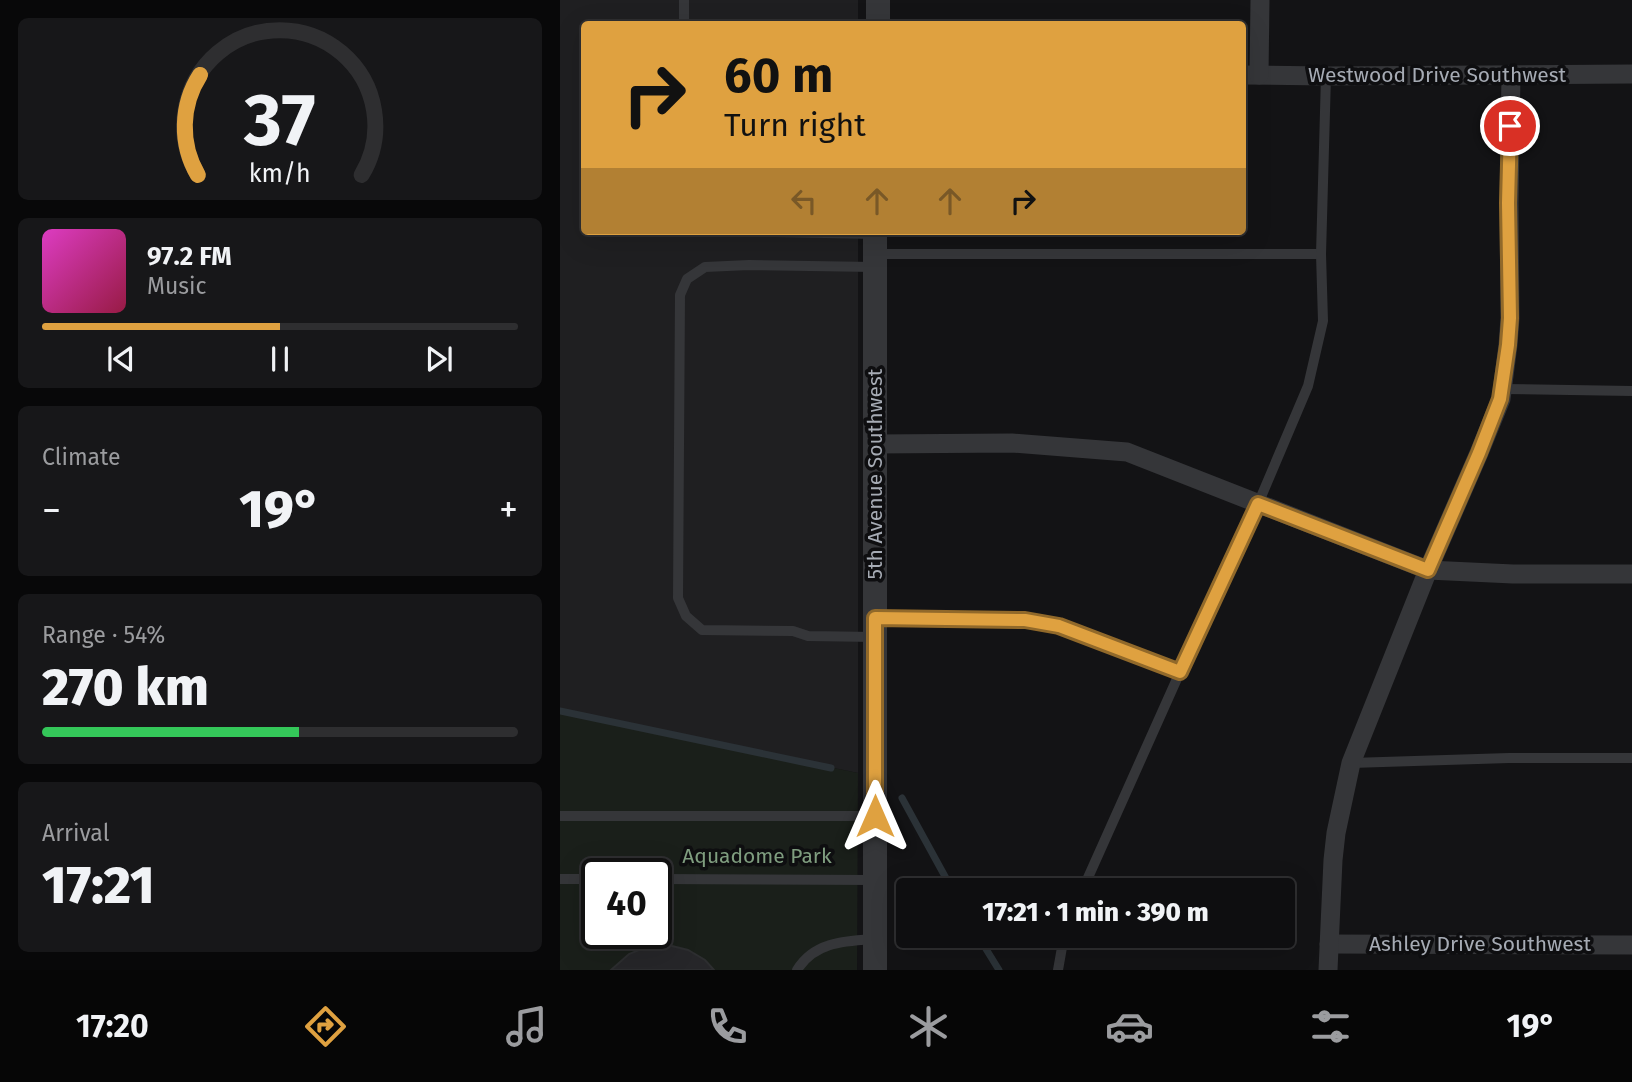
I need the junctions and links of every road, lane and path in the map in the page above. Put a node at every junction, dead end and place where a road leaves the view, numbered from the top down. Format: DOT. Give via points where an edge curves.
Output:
graph roads {
  1 [pos="684,0"];
  2 [pos="878,0"];
  3 [pos="1260,0"];
  4 [pos="684,21"];
  5 [pos="878,21"];
  6 [pos="1511,74"];
  7 [pos="1632,74"];
  8 [pos="1251,75"];
  9 [pos="1326,76"];
  10 [pos="761,235"];
  11 [pos="875,246"];
  12 [pos="1321,254"];
  13 [pos="1502,389"];
  14 [pos="1632,391"];
  15 [pos="874,444"];
  16 [pos="1258,504"];
  17 [pos="1428,570"];
  18 [pos="1632,574"];
  19 [pos="875,627"];
  20 [pos="1180,672"];
  21 [pos="1632,758"];
  22 [pos="1351,763"];
  23 [pos="560,816"];
  24 [pos="875,816"];
  25 [pos="1088,878"];
  26 [pos="560,879"];
  27 [pos="581,879"];
  28 [pos="672,880"];
  29 [pos="875,880"];
  30 [pos="875,939"];
  31 [pos="1329,944"];
  32 [pos="1632,945"];
  33 [pos="1062,948"];
  34 [pos="797,970"];
  35 [pos="875,970"];
  36 [pos="1058,970"];
  37 [pos="1328,970"];
  1 -- 4 [label="lane"];
  2 -- 5 [label="street"];
  3 -- 8 [label="street"];
  6 -- 7 [label="street, Westwood Drive Southwest"];
  6 -- 9 [label="street, Westwood Drive Southwest"];
  6 -- 13 [label="street" via="1510,318"];
  8 -- 9 [label="street, Westwood Drive Southwest"];
  9 -- 12 [label="lane"];
  10 -- 11 [label="lane"];
  11 -- 12 [label="lane"];
  11 -- 15 [label="street, 5th Avenue Southwest"];
  11 -- 19 [label="lane" via="705,267 687,279 680,296 678,598 686,616 702,630 793,631 807,636"];
  12 -- 16 [label="lane" via="1323,321 1308,386"];
  13 -- 14 [label="lane"];
  13 -- 17 [label="street"];
  15 -- 16 [label="street" via="1012,443 1127,452"];
  15 -- 19 [label="street, 5th Avenue Southwest"];
  16 -- 17 [label="street"];
  16 -- 20 [label="lane"];
  17 -- 18 [label="street"];
  17 -- 22 [label="street"];
  19 -- 20 [label="lane" via="1025,620 1059,626"];
  19 -- 24 [label="street, 5th Avenue Southwest"];
  20 -- 25 [label="lane"];
  21 -- 22 [label="lane"];
  22 -- 31 [label="street" via="1336,833"];
  23 -- 24 [label="lane"];
  24 -- 29 [label="street, 5th Avenue Southwest"];
  26 -- 27 [label="lane"];
  28 -- 29 [label="lane"];
  29 -- 30 [label="street, 5th Avenue Southwest"];
  30 -- 34 [label="lane" via="825,945"];
  30 -- 35 [label="street, 5th Avenue Southwest"];
  31 -- 32 [label="street, Ashley Drive Southwest"];
  31 -- 37 [label="street"];
  33 -- 36 [label="lane"];
}
